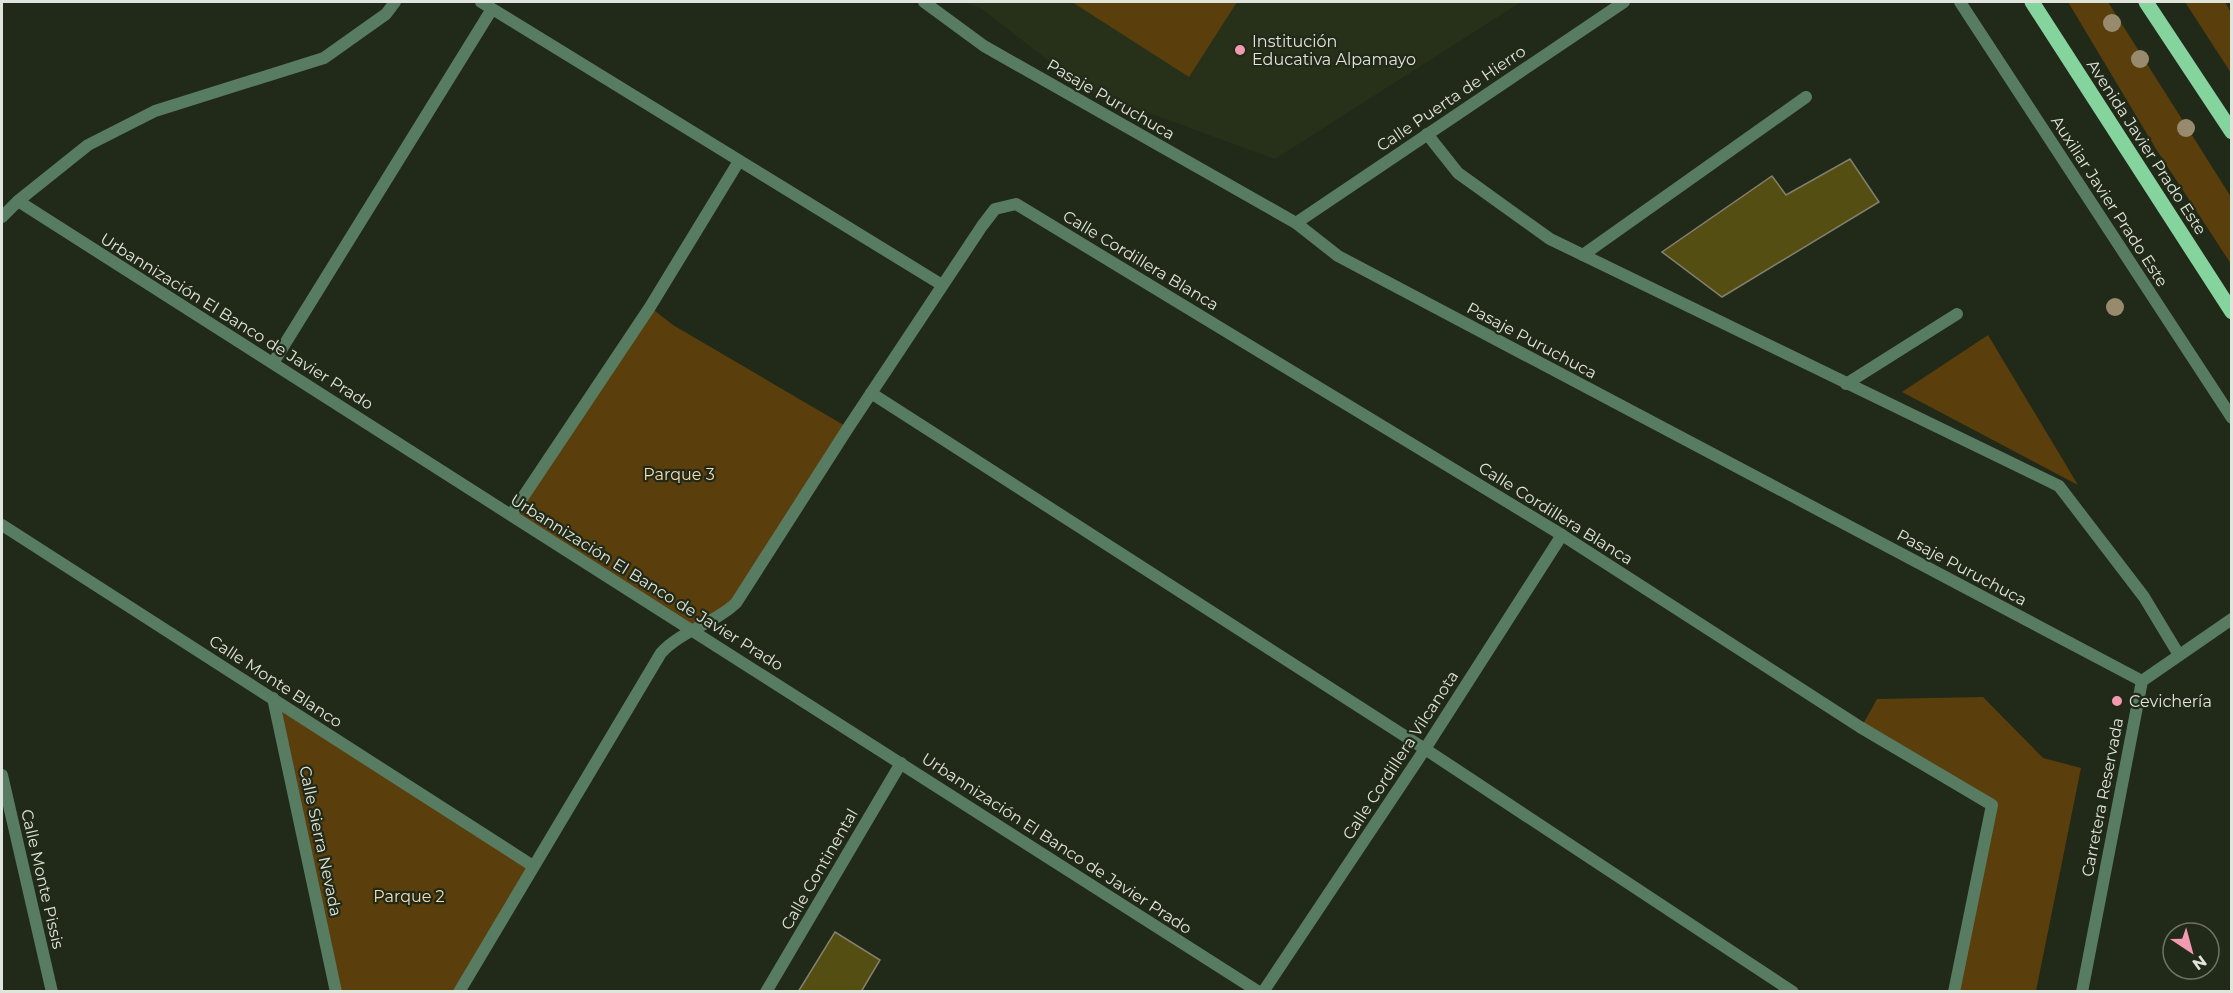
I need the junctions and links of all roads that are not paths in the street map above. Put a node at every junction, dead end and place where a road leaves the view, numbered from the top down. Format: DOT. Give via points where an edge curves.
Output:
graph roads {
  1 [pos="395,2"];
  2 [pos="481,2"];
  3 [pos="924,2"];
  4 [pos="1624,2"];
  5 [pos="1960,2"];
  6 [pos="2032,2"];
  7 [pos="2146,2"];
  8 [pos="492,9"];
  9 [pos="1806,97"];
  10 [pos="2232,132"];
  11 [pos="1427,134"];
  12 [pos="739,161"];
  13 [pos="18,201"];
  14 [pos="2,217"];
  15 [pos="1296,223"];
  16 [pos="1583,255"];
  17 [pos="942,285"];
  18 [pos="2232,312"];
  19 [pos="1957,314"];
  20 [pos="273,363"];
  21 [pos="1846,384"];
  22 [pos="871,393"];
  23 [pos="2232,418"];
  24 [pos="511,515"];
  25 [pos="3,527"];
  26 [pos="1562,535"];
  27 [pos="2232,619"];
  28 [pos="692,630"];
  29 [pos="2179,655"];
  30 [pos="2142,681"];
  31 [pos="273,698"];
  32 [pos="1425,749"];
  33 [pos="900,763"];
  34 [pos="2,775"];
  35 [pos="533,866"];
  36 [pos="52,992"];
  37 [pos="336,992"];
  38 [pos="459,992"];
  39 [pos="766,992"];
  40 [pos="1261,992"];
  41 [pos="1793,992"];
  42 [pos="1954,992"];
  43 [pos="2082,992"];
  1 -- 13 [label="street" via="386,14 324,58 155,111 88,145"];
  2 -- 8 [label="street"];
  3 -- 15 [label="street, Pasaje Puruchuca" via="984,46"];
  4 -- 11 [label="street, Calle Puerta de Hierro"];
  5 -- 23 [label="street, Auxiliar Javier Prado Este"];
  6 -- 18 [label="main road, Avenida Javier Prado Este"];
  7 -- 10 [label="main road"];
  8 -- 12 [label="street"];
  8 -- 20 [label="street"];
  9 -- 16 [label="street"];
  11 -- 15 [label="street, Calle Puerta de Hierro"];
  11 -- 16 [label="street" via="1458,173 1550,239"];
  12 -- 17 [label="street"];
  12 -- 24 [label="street" via="650,307"];
  13 -- 14 [label="street"];
  13 -- 20 [label="street, Urbannización El Banco de Javier Prado"];
  15 -- 30 [label="street, Pasaje Puruchuca" via="1338,256"];
  16 -- 21 [label="street"];
  17 -- 22 [label="street"];
  17 -- 26 [label="street, Calle Cordillera Blanca" via="995,209 1016,204"];
  19 -- 21 [label="street"];
  20 -- 24 [label="street, Urbannización El Banco de Javier Prado"];
  21 -- 29 [label="street" via="2060,486 2144,597"];
  22 -- 28 [label="street" via="736,603"];
  22 -- 32 [label="street"];
  24 -- 28 [label="street, Urbannización El Banco de Javier Prado"];
  25 -- 31 [label="street, Calle Monte Blanco"];
  26 -- 32 [label="street, Calle Cordillera Vilcanota"];
  26 -- 42 [label="street, Calle Cordillera Blanca" via="1860,727 1992,805"];
  27 -- 29 [label="street"];
  28 -- 33 [label="street, Urbannización El Banco de Javier Prado"];
  28 -- 35 [label="street" via="661,653"];
  29 -- 30 [label="street"];
  30 -- 43 [label="street, Carretera Reservada"];
  31 -- 35 [label="street, Calle Monte Blanco"];
  31 -- 37 [label="street, Calle Sierra Nevada"];
  32 -- 40 [label="street, Calle Cordillera Vilcanota"];
  32 -- 41 [label="street"];
  33 -- 39 [label="street, Calle Continental"];
  33 -- 40 [label="street, Urbannización El Banco de Javier Prado"];
  34 -- 36 [label="street, Calle Monte Pissis"];
  35 -- 38 [label="street"];
}
